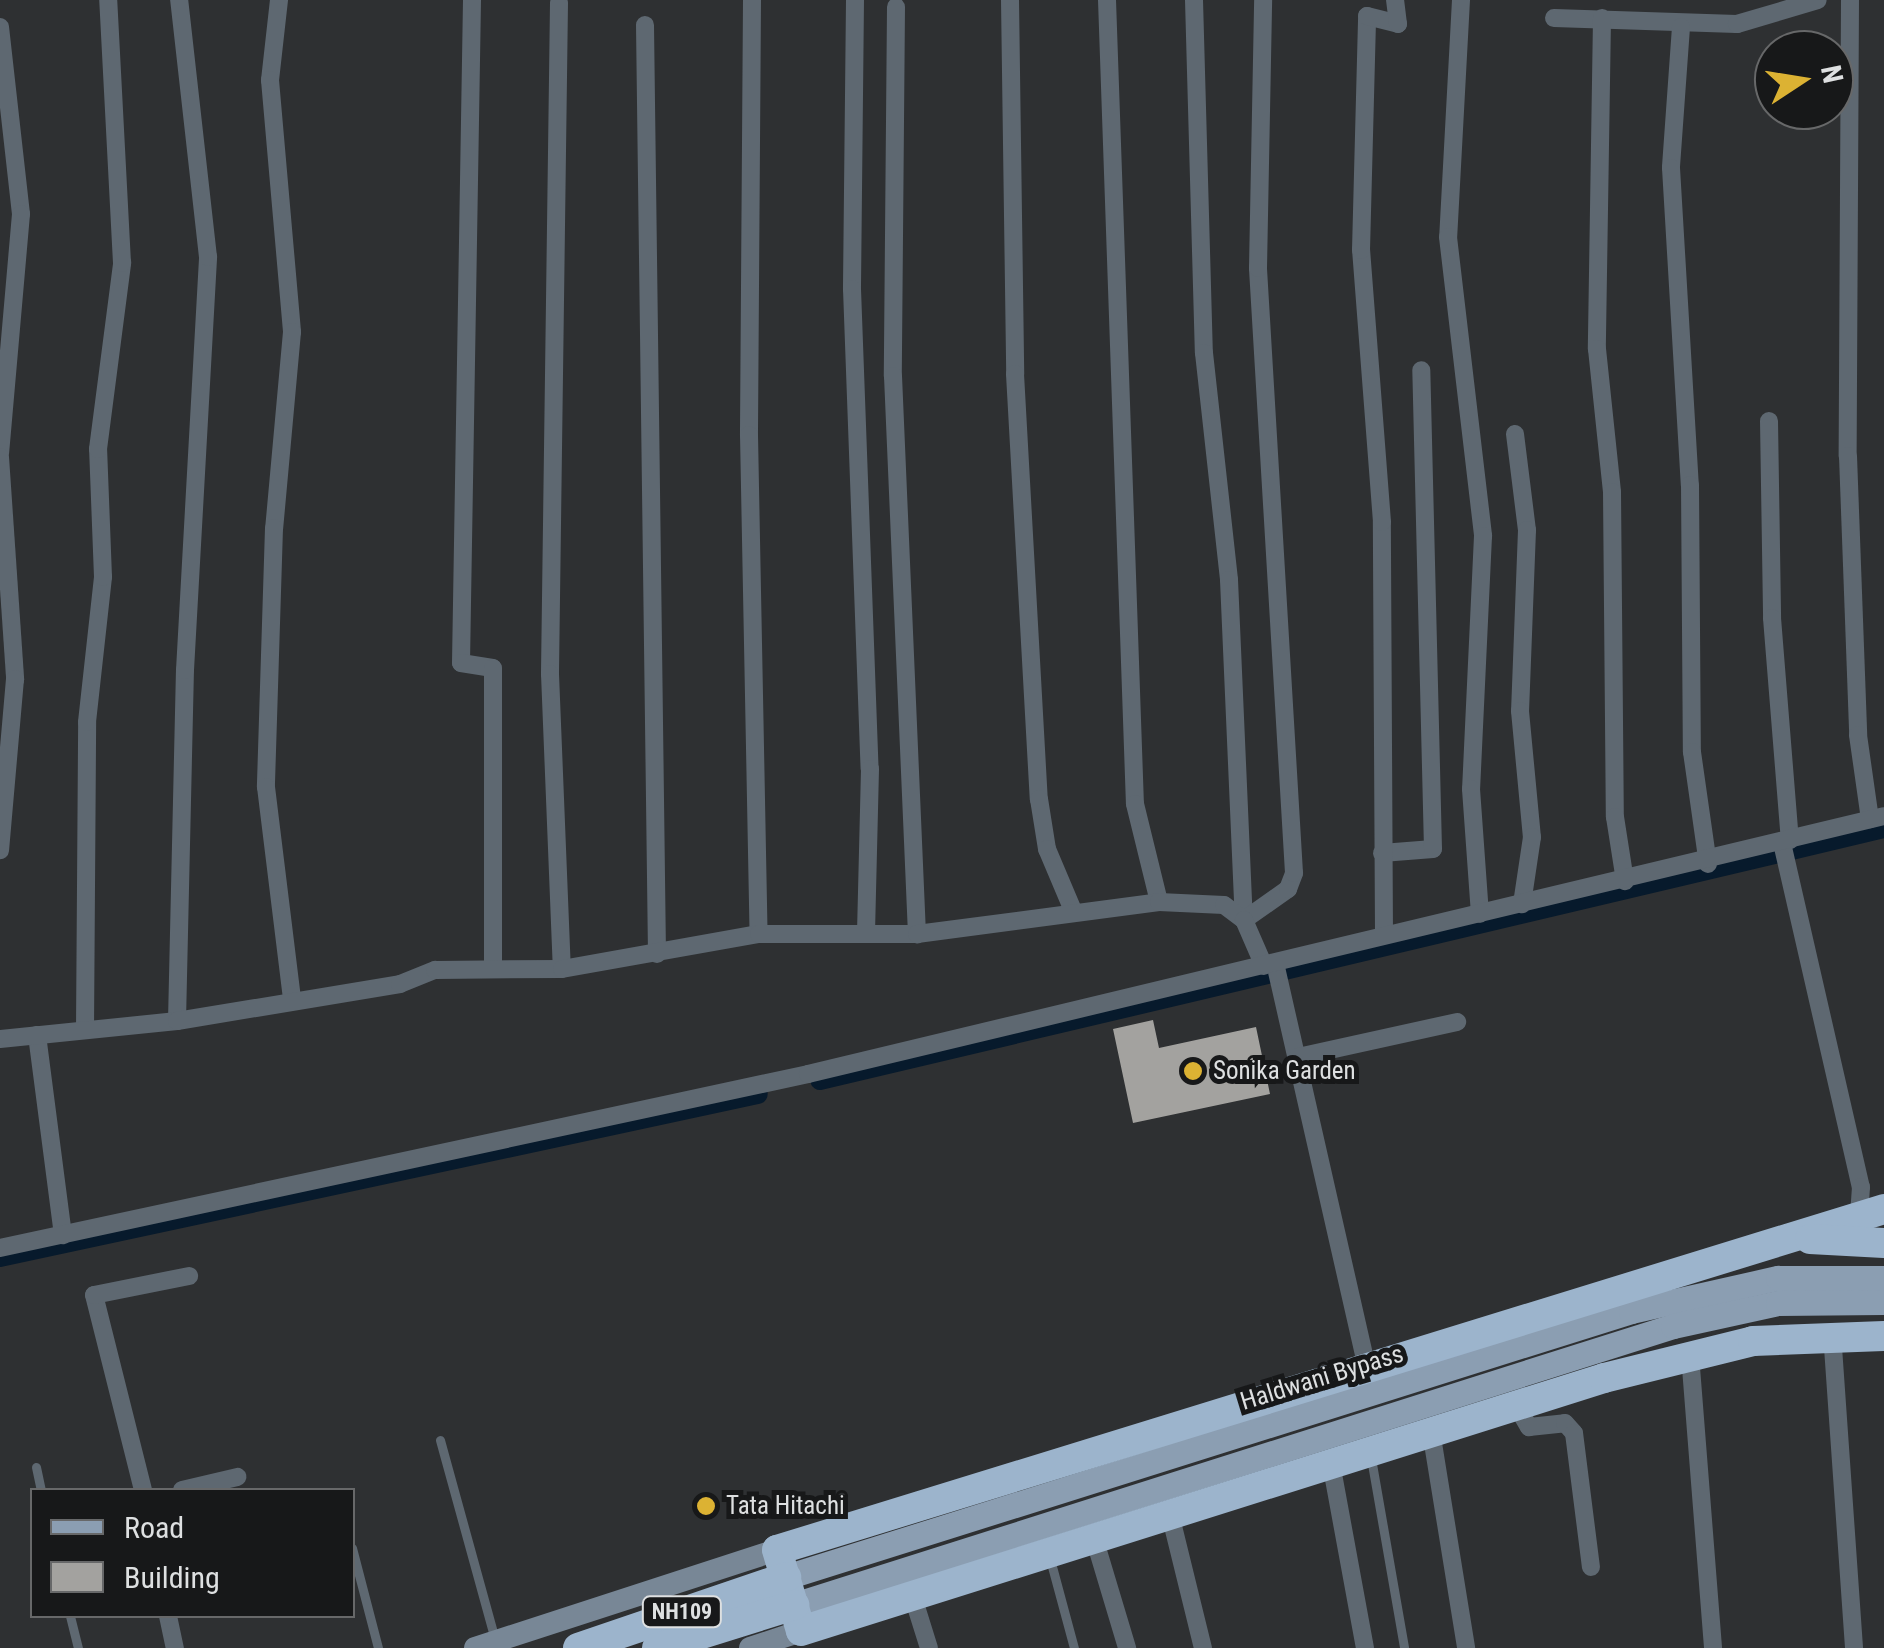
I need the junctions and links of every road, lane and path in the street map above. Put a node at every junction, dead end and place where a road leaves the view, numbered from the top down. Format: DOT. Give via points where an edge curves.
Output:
graph roads {
  1 [pos="108,0"];
  2 [pos="179,0"];
  3 [pos="279,0"];
  4 [pos="472,0"];
  5 [pos="752,0"];
  6 [pos="855,0"];
  7 [pos="1010,0"];
  8 [pos="1107,0"];
  9 [pos="1194,0"];
  10 [pos="1263,0"];
  11 [pos="1395,0"];
  12 [pos="1461,0"];
  13 [pos="1818,0"];
  14 [pos="1850,0"];
  15 [pos="559,3"];
  16 [pos="1781,5"];
  17 [pos="896,7"];
  18 [pos="1624,9"];
  19 [pos="1554,18"];
  20 [pos="1602,18"];
  21 [pos="645,24"];
  22 [pos="0,27"];
  23 [pos="1681,27"];
  24 [pos="1421,370"];
  25 [pos="1769,421"];
  26 [pos="1514,434"];
  27 [pos="0,455"];
  28 [pos="1877,817"];
  29 [pos="1786,848"];
  30 [pos="0,850"];
  31 [pos="1382,853"];
  32 [pos="1708,864"];
  33 [pos="1625,881"];
  34 [pos="1159,902"];
  35 [pos="1522,904"];
  36 [pos="1074,913"];
  37 [pos="1480,914"];
  38 [pos="1244,920"];
  39 [pos="866,930"];
  40 [pos="759,934"];
  41 [pos="917,934"];
  42 [pos="1384,935"];
  43 [pos="657,954"];
  44 [pos="493,966"];
  45 [pos="562,968"];
  46 [pos="1273,970"];
  47 [pos="292,999"];
  48 [pos="177,1021"];
  49 [pos="1456,1022"];
  50 [pos="85,1030"];
  51 [pos="37,1035"];
  52 [pos="0,1039"];
  53 [pos="1298,1056"];
  54 [pos="1871,1212"];
  55 [pos="63,1235"];
  56 [pos="1772,1242"];
  57 [pos="1884,1243"];
  58 [pos="0,1248"];
  59 [pos="189,1276"];
  60 [pos="1884,1278"];
  61 [pos="1884,1302"];
  62 [pos="1832,1334"];
  63 [pos="1884,1336"];
  64 [pos="1690,1355"];
  65 [pos="1366,1365"];
  66 [pos="1515,1403"];
  67 [pos="1431,1431"];
  68 [pos="440,1440"];
  69 [pos="1369,1450"];
  70 [pos="1331,1464"];
  71 [pos="36,1467"];
  72 [pos="237,1477"];
  73 [pos="41,1488"];
  74 [pos="142,1488"];
  75 [pos="190,1488"];
  76 [pos="1170,1518"];
  77 [pos="1095,1541"];
  78 [pos="1048,1554"];
  79 [pos="355,1560"];
  80 [pos="1591,1567"];
  81 [pos="789,1591"];
  82 [pos="914,1597"];
  83 [pos="70,1618"];
  84 [pos="168,1618"];
  85 [pos="485,1645"];
  86 [pos="1404,1647"];
  87 [pos="78,1648"];
  88 [pos="175,1648"];
  89 [pos="378,1648"];
  90 [pos="578,1648"];
  91 [pos="658,1648"];
  92 [pos="750,1648"];
  93 [pos="929,1648"];
  94 [pos="1074,1648"];
  95 [pos="1127,1648"];
  96 [pos="1203,1648"];
  97 [pos="1365,1648"];
  98 [pos="1466,1648"];
  99 [pos="1713,1648"];
  100 [pos="1854,1648"];
  1 -- 50 [label="street" via="122,263 98,449 104,577 87,722"];
  2 -- 48 [label="street" via="208,257 185,670"];
  3 -- 47 [label="street" via="271,90 292,332 274,528 266,787"];
  4 -- 44 [label="street" via="462,663 493,668"];
  5 -- 40 [label="street" via="748,435"];
  6 -- 39 [label="street" via="852,289 870,770"];
  7 -- 36 [label="street" via="1015,374 1040,799 1046,848"];
  8 -- 34 [label="street" via="1135,804"];
  9 -- 38 [label="street" via="1204,353 1229,580"];
  10 -- 38 [label="street" via="1258,268 1294,873 1288,889"];
  11 -- 31 [label="street" via="1398,24 1367,16 1361,231 1382,522"];
  12 -- 37 [label="street" via="1448,237 1483,536 1470,789"];
  13 -- 16 [label="street"];
  14 -- 28 [label="street" via="1848,456 1858,735"];
  15 -- 45 [label="street" via="550,674"];
  16 -- 23 [label="street"];
  17 -- 41 [label="street" via="893,376"];
  18 -- 20 [label="street"];
  18 -- 23 [label="street"];
  19 -- 20 [label="street"];
  20 -- 33 [label="street" via="1597,349 1612,492 1616,818"];
  21 -- 43 [label="street"];
  22 -- 27 [label="street" via="21,214"];
  23 -- 32 [label="street" via="1671,168 1690,485 1692,752"];
  24 -- 31 [label="street" via="1432,849"];
  25 -- 29 [label="street"];
  26 -- 35 [label="street" via="1526,530 1520,711 1532,837"];
  27 -- 30 [label="street" via="15,678"];
  28 -- 29 [label="street"];
  29 -- 32 [label="street"];
  29 -- 54 [label="street"];
  31 -- 42 [label="street"];
  32 -- 33 [label="street"];
  33 -- 35 [label="street"];
  34 -- 36 [label="street"];
  34 -- 38 [label="street" via="1224,905"];
  35 -- 37 [label="street"];
  36 -- 41 [label="street"];
  37 -- 42 [label="street"];
  38 -- 46 [label="street"];
  39 -- 40 [label="street"];
  39 -- 41 [label="street"];
  40 -- 43 [label="street"];
  42 -- 46 [label="street"];
  43 -- 45 [label="street"];
  44 -- 45 [label="street"];
  44 -- 47 [label="street"];
  46 -- 53 [label="street"];
  46 -- 55 [label="street"];
  47 -- 48 [label="street"];
  48 -- 50 [label="street"];
  49 -- 53 [label="street"];
  50 -- 51 [label="street"];
  51 -- 52 [label="street"];
  51 -- 55 [label="street"];
  53 -- 65 [label="street"];
  54 -- 56 [label="highway"];
  55 -- 58 [label="street"];
  56 -- 57 [label="highway"];
  56 -- 65 [label="highway"];
  59 -- 74 [label="street" via="94,1296"];
  60 -- 81 [label="main road, Haldwani Bypass" via="1778,1278 1631,1310"];
  61 -- 81 [label="main road" via="1778,1302 1672,1326"];
  62 -- 63 [label="highway"];
  62 -- 64 [label="highway"];
  62 -- 100 [label="street"];
  64 -- 66 [label="highway"];
  64 -- 99 [label="street"];
  65 -- 81 [label="highway"];
  66 -- 67 [label="highway"];
  66 -- 80 [label="street" via="1528,1427 1566,1423 1574,1434"];
  67 -- 69 [label="highway"];
  67 -- 98 [label="street"];
  68 -- 85 [label="lane"];
  69 -- 70 [label="highway"];
  69 -- 86 [label="lane"];
  70 -- 76 [label="highway"];
  70 -- 97 [label="street"];
  71 -- 73 [label="lane"];
  72 -- 75 [label="street"];
  76 -- 77 [label="highway"];
  76 -- 96 [label="street"];
  77 -- 78 [label="highway"];
  77 -- 95 [label="street"];
  78 -- 82 [label="highway"];
  78 -- 94 [label="lane"];
  79 -- 89 [label="lane"];
  81 -- 82 [label="highway"];
  81 -- 85 [label="street"];
  81 -- 90 [label="highway, NH109"];
  81 -- 91 [label="highway, NH109"];
  81 -- 92 [label="street"];
  82 -- 93 [label="street"];
  83 -- 87 [label="lane"];
  84 -- 88 [label="street"];
}
